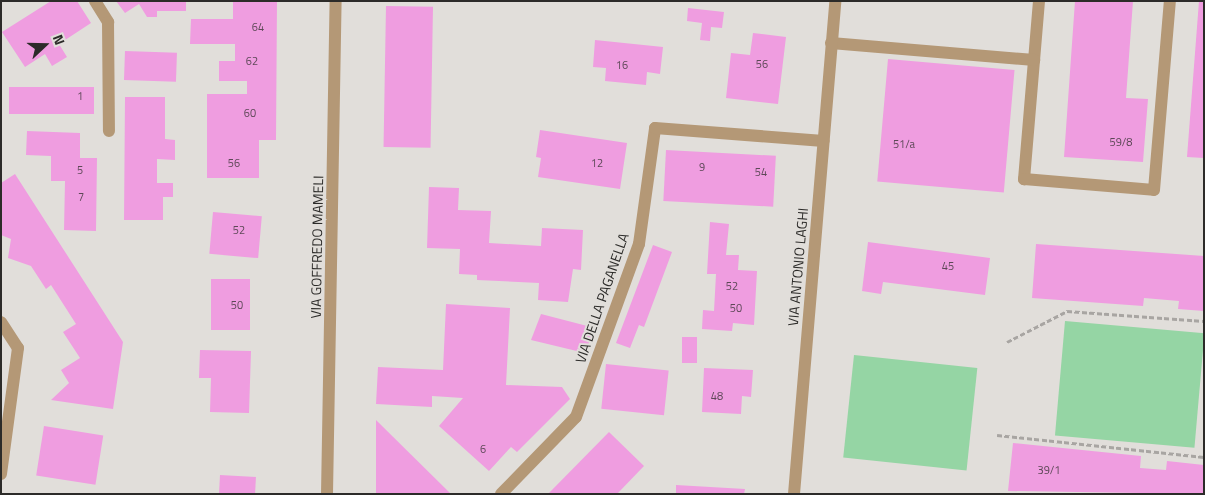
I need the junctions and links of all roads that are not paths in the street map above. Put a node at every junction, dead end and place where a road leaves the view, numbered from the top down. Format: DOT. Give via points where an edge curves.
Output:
graph roads {
  1 [pos="95,1"];
  2 [pos="336,1"];
  3 [pos="835,1"];
  4 [pos="1039,1"];
  5 [pos="1170,1"];
  6 [pos="831,43"];
  7 [pos="1034,60"];
  8 [pos="109,131"];
  9 [pos="823,141"];
  10 [pos="1,322"];
  11 [pos="1,474"];
  12 [pos="327,494"];
  13 [pos="501,494"];
  14 [pos="794,494"];
  1 -- 8 [label="street" via="108,22"];
  2 -- 12 [label="street, VIA GOFFREDO MAMELI"];
  3 -- 6 [label="street, VIA ANTONIO LAGHI"];
  4 -- 7 [label="street"];
  5 -- 7 [label="street" via="1154,190 1024,179"];
  6 -- 7 [label="street"];
  6 -- 9 [label="street, VIA ANTONIO LAGHI"];
  9 -- 13 [label="street, VIA DELLA PAGANELLA" via="655,128 639,244 576,417"];
  9 -- 14 [label="street, VIA ANTONIO LAGHI"];
  10 -- 11 [label="street" via="18,348"];
}
